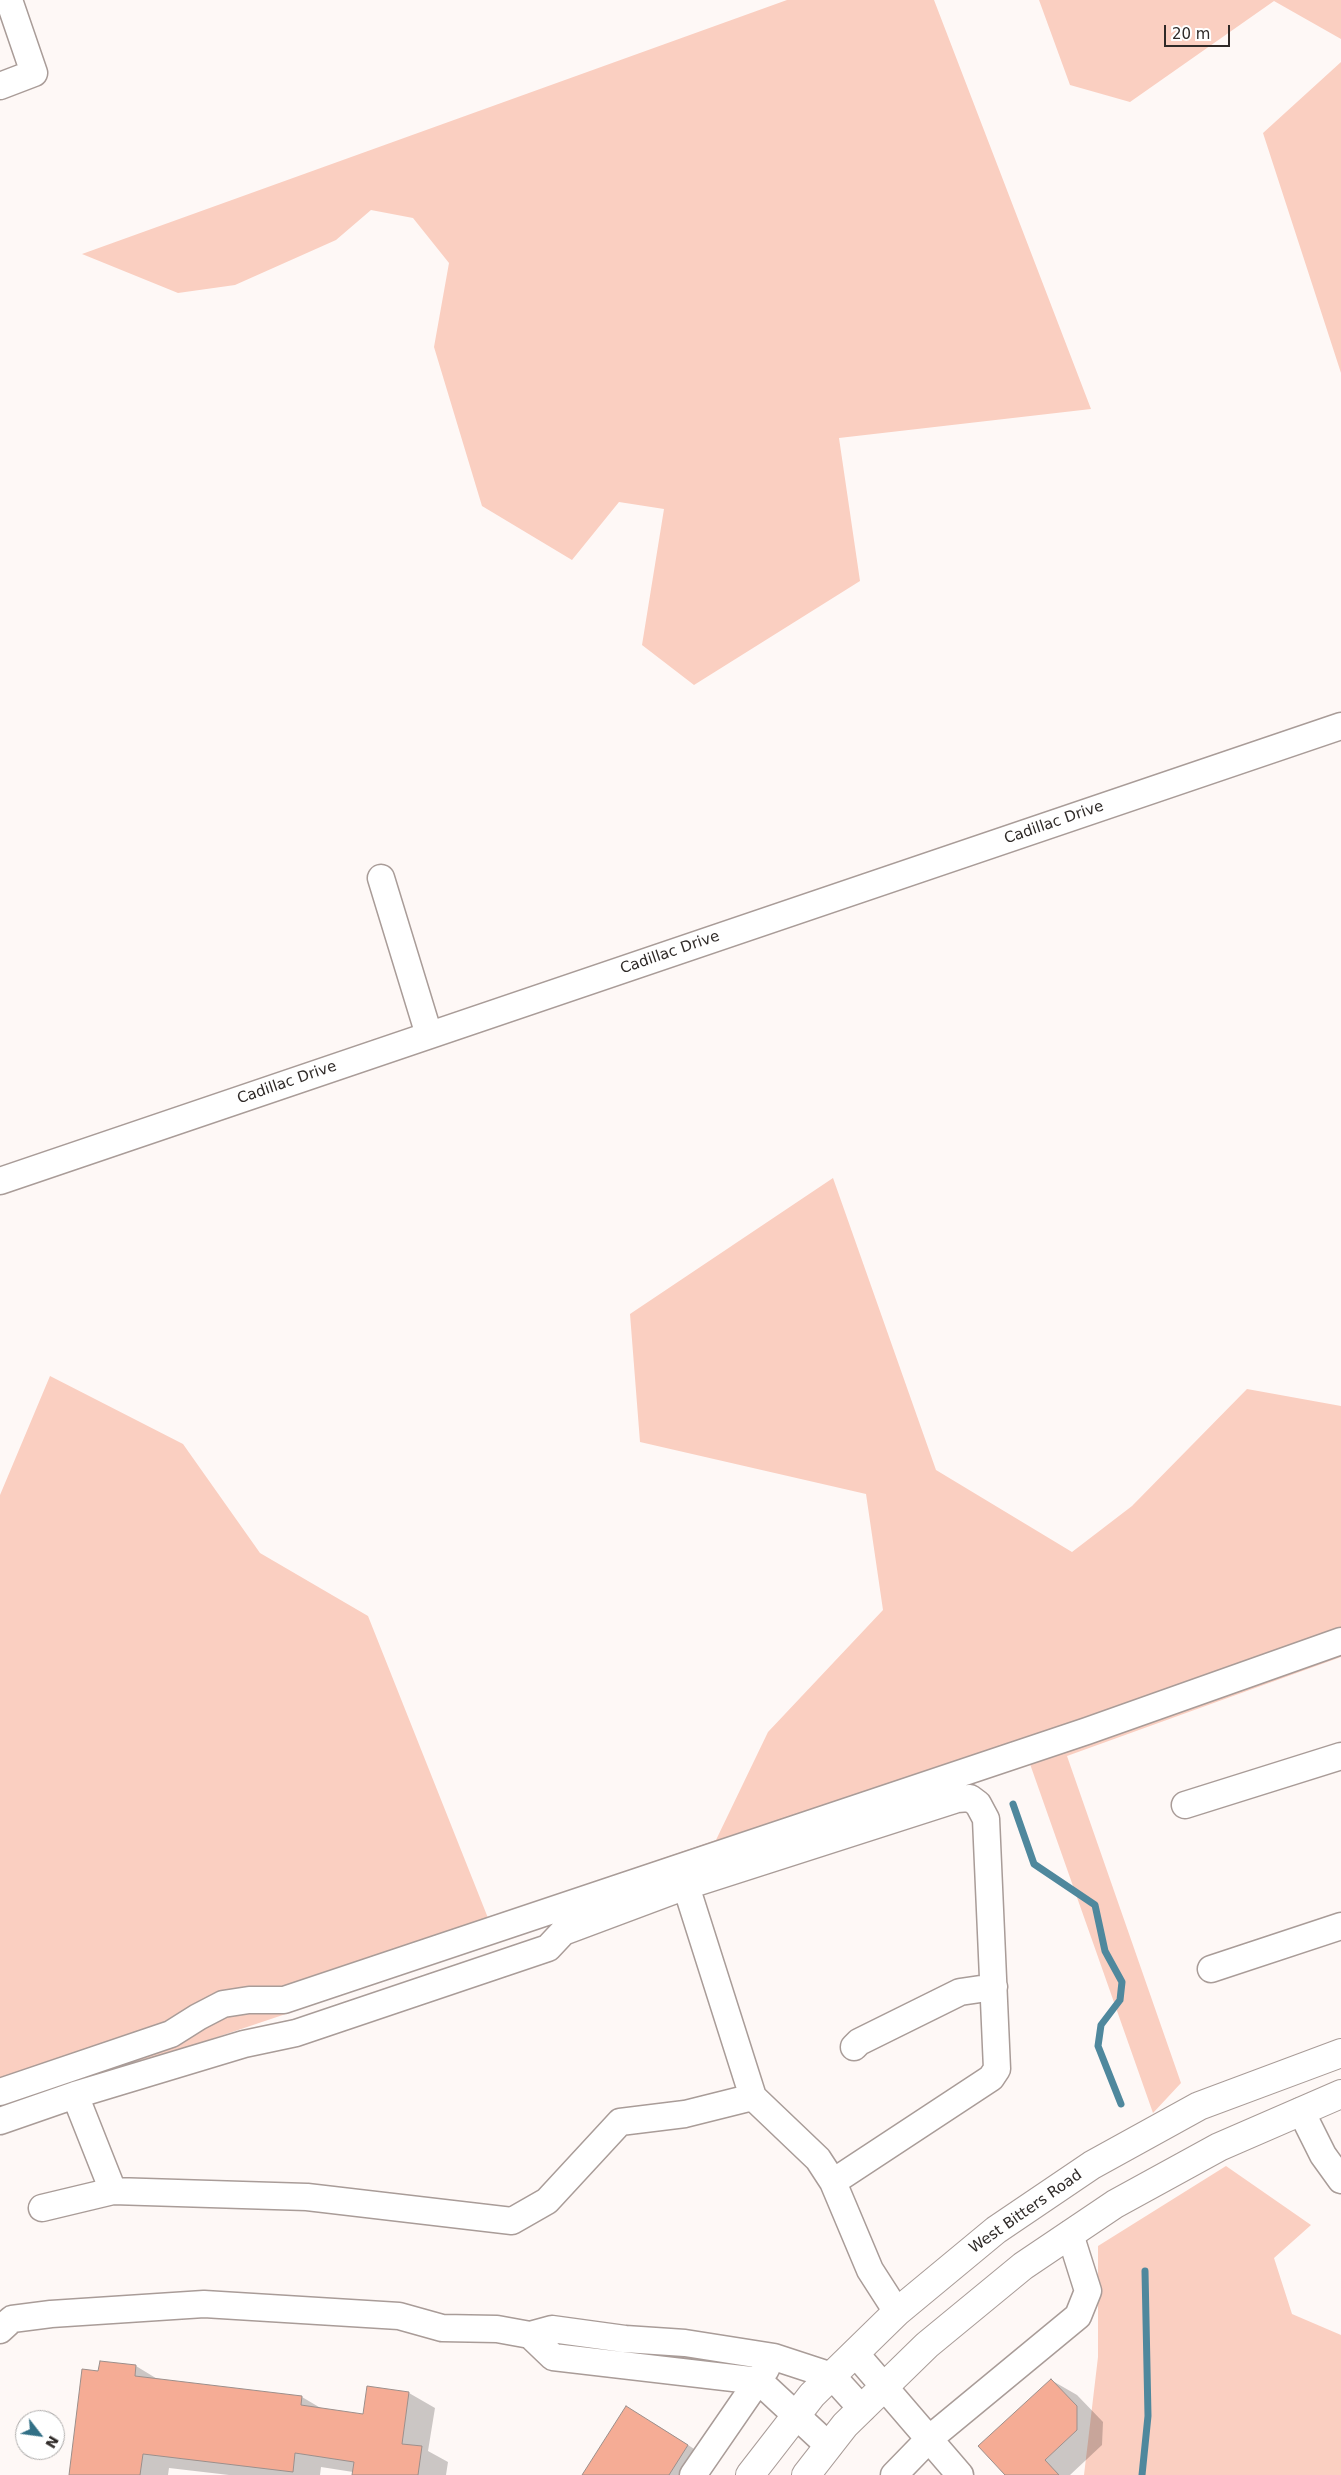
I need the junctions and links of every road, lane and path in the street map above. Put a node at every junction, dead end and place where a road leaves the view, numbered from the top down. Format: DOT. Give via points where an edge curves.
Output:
graph roads {
  1 [pos="9,0"];
  2 [pos="0,86"];
  3 [pos="1341,726"];
  4 [pos="381,878"];
  5 [pos="429,1034"];
  6 [pos="0,1181"];
  7 [pos="1341,1640"];
  8 [pos="1339,1764"];
  9 [pos="1185,1805"];
  10 [pos="686,1886"];
  11 [pos="1341,1926"];
  12 [pos="1211,1970"];
  13 [pos="994,1987"];
  14 [pos="854,2047"];
  15 [pos="1341,2053"];
  16 [pos="0,2092"];
  17 [pos="1341,2094"];
  18 [pos="75,2095"];
  19 [pos="753,2097"];
  20 [pos="1302,2111"];
  21 [pos="0,2121"];
  22 [pos="1341,2180"];
  23 [pos="833,2182"];
  24 [pos="113,2191"];
  25 [pos="42,2208"];
  26 [pos="1070,2234"];
  27 [pos="897,2312"];
  28 [pos="0,2330"];
  29 [pos="530,2335"];
  30 [pos="855,2353"];
  31 [pos="774,2357"];
  32 [pos="832,2376"];
  33 [pos="759,2381"];
  34 [pos="885,2387"];
  35 [pos="862,2409"];
  36 [pos="796,2416"];
  37 [pos="929,2439"];
  38 [pos="829,2446"];
  39 [pos="693,2475"];
  40 [pos="750,2475"];
  41 [pos="806,2475"];
  42 [pos="894,2475"];
  43 [pos="960,2475"];
  1 -- 2 [label="street" via="34,73"];
  3 -- 5 [label="street, Cadillac Drive"];
  4 -- 5 [label="street"];
  5 -- 6 [label="street, Cadillac Drive"];
  7 -- 16 [label="street" via="1087,1731 284,2000 223,2004 171,2034"];
  8 -- 9 [label="street"];
  10 -- 13 [label="street" via="957,1799 970,1798 978,1804 986,1819"];
  10 -- 18 [label="street" via="563,1932 548,1948 539,1952 296,2033 244,2044"];
  10 -- 19 [label="street"];
  11 -- 12 [label="street"];
  13 -- 14 [label="street" via="960,1992"];
  13 -- 23 [label="street" via="997,2069 991,2078"];
  15 -- 27 [label="main road, West Bitters Road" via="1199,2106 1092,2165 996,2230"];
  17 -- 20 [label="main road"];
  18 -- 21 [label="street"];
  18 -- 24 [label="street"];
  19 -- 23 [label="street" via="818,2159"];
  19 -- 24 [label="street" via="685,2114 620,2122 547,2201 512,2221 307,2197"];
  20 -- 22 [label="street" via="1323,2155"];
  20 -- 26 [label="main road" via="1219,2147 1115,2204"];
  23 -- 27 [label="street" via="870,2270"];
  24 -- 25 [label="street"];
  26 -- 34 [label="main road" via="1023,2266 927,2345"];
  26 -- 37 [label="street" via="1088,2291 1078,2316"];
  27 -- 30 [label="main road, West Bitters Road"];
  28 -- 29 [label="street" via="12,2319 50,2314 204,2304 399,2316 442,2328 496,2329"];
  29 -- 31 [label="street" via="552,2329 625,2340 685,2343"];
  29 -- 33 [label="street" via="553,2357"];
  30 -- 32 [label="main road, West Bitters Road"];
  30 -- 34 [label="street"];
  31 -- 32 [label="street"];
  31 -- 33 [label="street"];
  32 -- 35 [label="street"];
  32 -- 36 [label="main road, West Bitters Road"];
  33 -- 36 [label="street"];
  33 -- 39 [label="street"];
  34 -- 35 [label="main road"];
  34 -- 37 [label="street"];
  35 -- 38 [label="main road"];
  36 -- 38 [label="street"];
  36 -- 40 [label="main road, West Bitters Road"];
  37 -- 42 [label="street"];
  37 -- 43 [label="street"];
  38 -- 41 [label="main road"];
}
